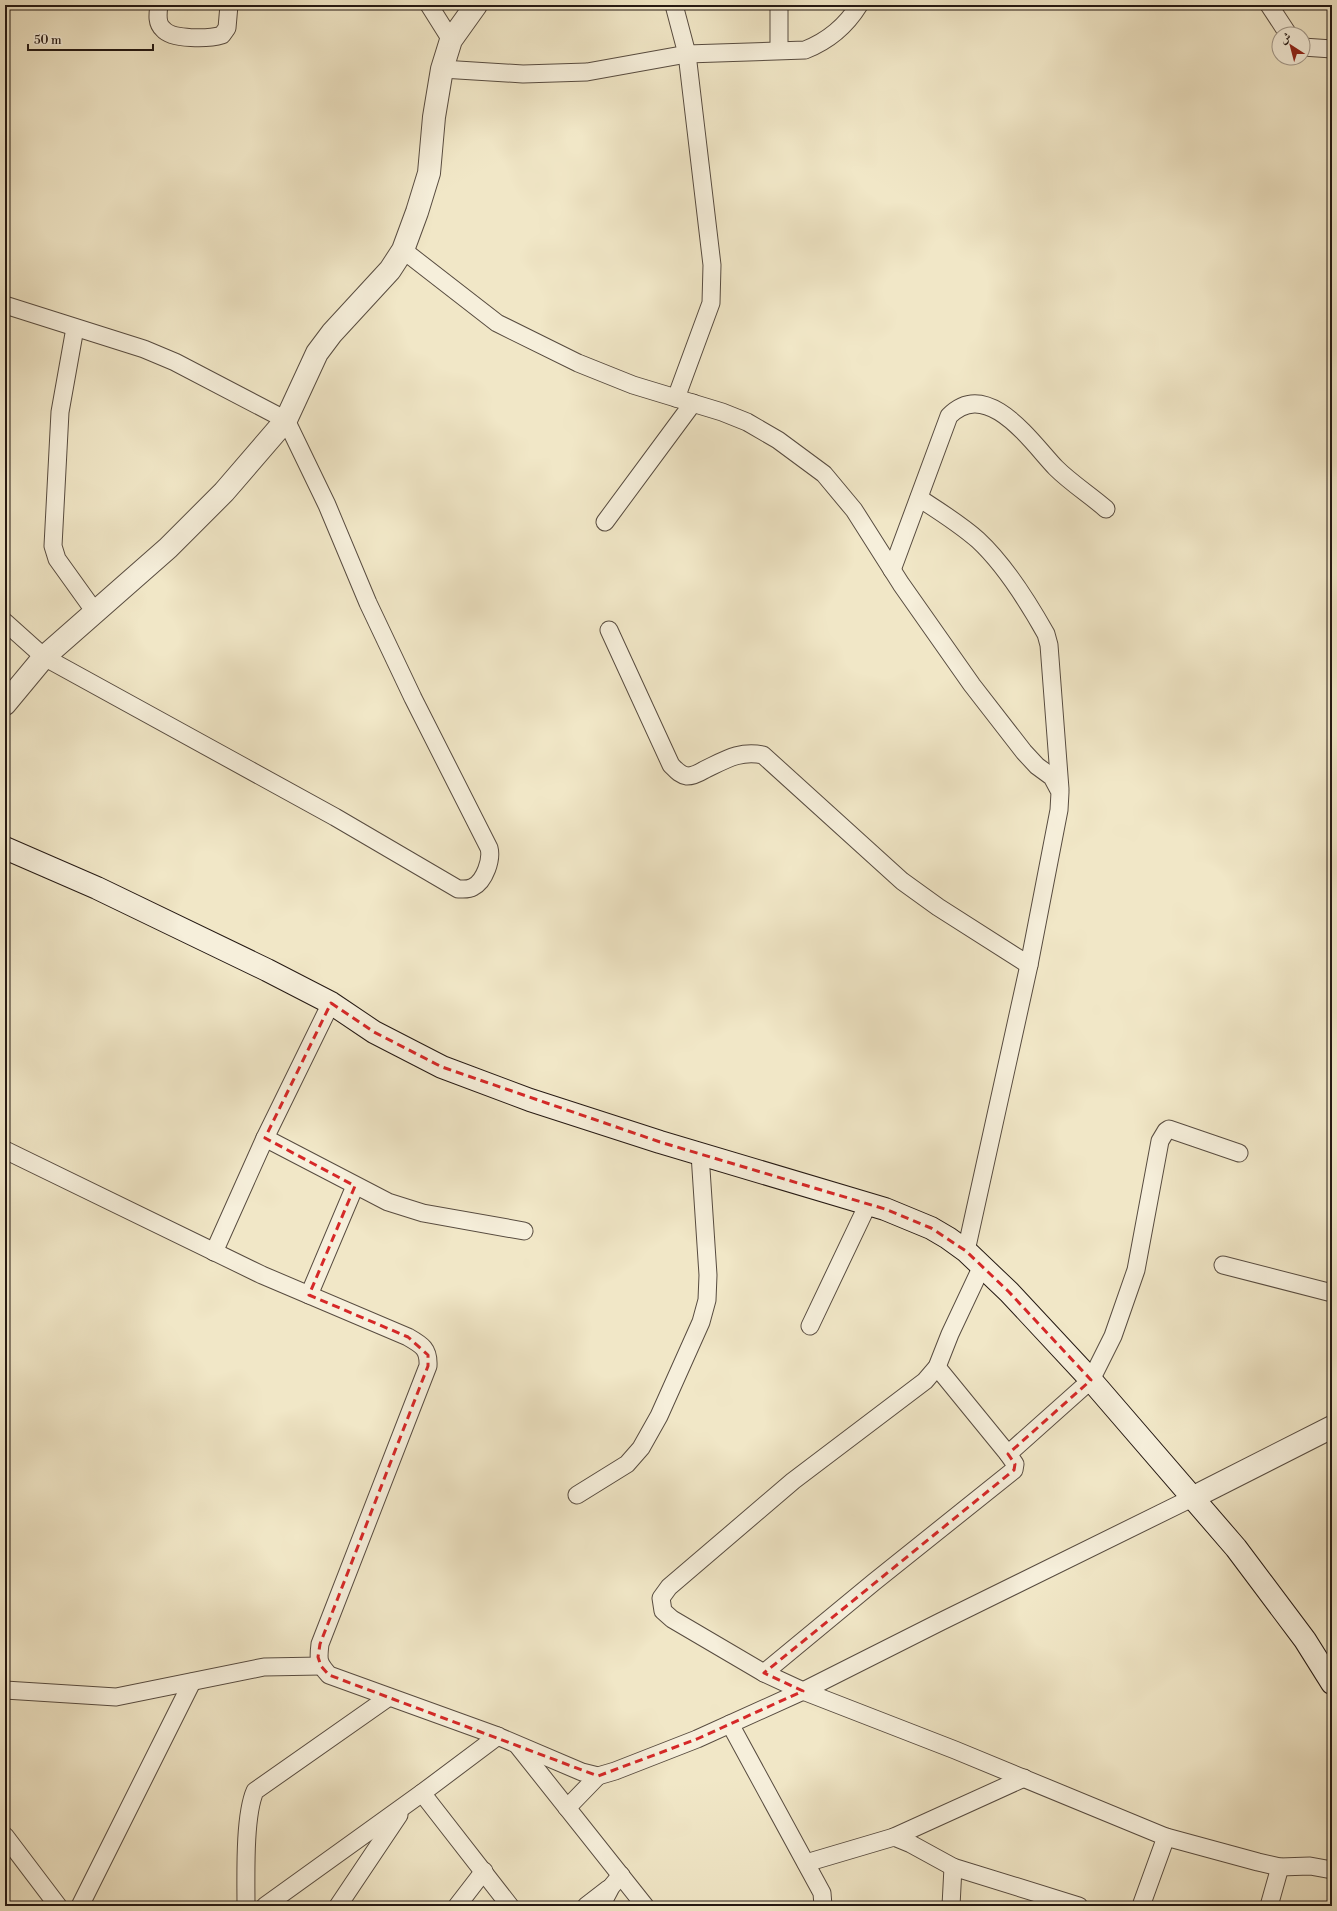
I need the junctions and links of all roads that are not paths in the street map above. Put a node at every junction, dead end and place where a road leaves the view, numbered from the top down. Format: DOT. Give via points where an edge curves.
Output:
graph roads {
  1 [pos="158,5"];
  2 [pos="229,5"];
  3 [pos="428,5"];
  4 [pos="476,5"];
  5 [pos="674,5"];
  6 [pos="779,5"];
  7 [pos="859,5"];
  8 [pos="1269,5"];
  9 [pos="1283,26"];
  10 [pos="451,40"];
  11 [pos="1311,48"];
  12 [pos="1332,49"];
  13 [pos="779,50"];
  14 [pos="687,54"];
  15 [pos="442,69"];
  16 [pos="403,250"];
  17 [pos="5,305"];
  18 [pos="75,328"];
  19 [pos="676,398"];
  20 [pos="693,403"];
  21 [pos="286,420"];
  22 [pos="919,498"];
  23 [pos="1106,509"];
  24 [pos="605,522"];
  25 [pos="892,570"];
  26 [pos="95,612"];
  27 [pos="5,622"];
  28 [pos="609,630"];
  29 [pos="44,657"];
  30 [pos="5,704"];
  31 [pos="1060,792"];
  32 [pos="5,848"];
  33 [pos="1029,965"];
  34 [pos="331,1003"];
  35 [pos="265,1138"];
  36 [pos="5,1150"];
  37 [pos="1239,1153"];
  38 [pos="700,1154"];
  39 [pos="355,1186"];
  40 [pos="868,1204"];
  41 [pos="524,1231"];
  42 [pos="966,1251"];
  43 [pos="214,1252"];
  44 [pos="1223,1265"];
  45 [pos="982,1266"];
  46 [pos="1332,1293"];
  47 [pos="309,1295"];
  48 [pos="810,1326"];
  49 [pos="937,1367"];
  50 [pos="1091,1380"];
  51 [pos="1332,1427"];
  52 [pos="1008,1454"];
  53 [pos="576,1495"];
  54 [pos="1192,1498"];
  55 [pos="1305,1640"];
  56 [pos="321,1666"];
  57 [pos="1332,1668"];
  58 [pos="764,1673"];
  59 [pos="192,1682"];
  60 [pos="1332,1683"];
  61 [pos="5,1690"];
  62 [pos="803,1691"];
  63 [pos="389,1697"];
  64 [pos="730,1724"];
  65 [pos="498,1736"];
  66 [pos="516,1744"];
  67 [pos="598,1776"];
  68 [pos="1024,1778"];
  69 [pos="422,1793"];
  70 [pos="405,1805"];
  71 [pos="567,1808"];
  72 [pos="5,1836"];
  73 [pos="1166,1836"];
  74 [pos="894,1837"];
  75 [pos="806,1863"];
  76 [pos="953,1867"];
  77 [pos="1280,1867"];
  78 [pos="1332,1870"];
  79 [pos="484,1871"];
  80 [pos="616,1881"];
  81 [pos="58,1906"];
  82 [pos="80,1906"];
  83 [pos="246,1906"];
  84 [pos="265,1906"];
  85 [pos="338,1906"];
  86 [pos="457,1906"];
  87 [pos="510,1906"];
  88 [pos="586,1906"];
  89 [pos="601,1906"];
  90 [pos="645,1906"];
  91 [pos="823,1906"];
  92 [pos="951,1906"];
  93 [pos="1079,1906"];
  94 [pos="1142,1906"];
  95 [pos="1269,1906"];
  1 -- 2 [label="street" via="158,19 163,30 186,38 222,35 227,28"];
  3 -- 10 [label="street"];
  4 -- 10 [label="main road"];
  5 -- 14 [label="street"];
  6 -- 13 [label="street"];
  7 -- 13 [label="street" via="839,30 818,45 805,50"];
  8 -- 9 [label="street"];
  10 -- 15 [label="main road"];
  11 -- 12 [label="street"];
  13 -- 14 [label="street"];
  14 -- 15 [label="street" via="587,72 523,74"];
  14 -- 19 [label="street" via="709,235 712,290 711,303"];
  15 -- 16 [label="main road" via="428,173"];
  16 -- 19 [label="street" via="497,323 578,363 633,385"];
  16 -- 21 [label="main road" via="390,270 345,318 317,353"];
  17 -- 18 [label="street"];
  18 -- 21 [label="street" via="144,349 175,362"];
  18 -- 26 [label="street" via="60,412 53,546 57,559"];
  19 -- 20 [label="street"];
  20 -- 24 [label="street"];
  20 -- 25 [label="street" via="747,422 778,440 824,474 854,510"];
  21 -- 26 [label="main road" via="224,492 168,548"];
  21 -- 29 [label="street" via="327,505 368,604 489,848 490,860 480,881 474,887 466,890 458,888"];
  22 -- 23 [label="street" via="949,416 963,405 977,404 998,410 1014,421 1057,468"];
  22 -- 25 [label="street"];
  22 -- 31 [label="street" via="959,524 999,561 1046,634 1049,645"];
  25 -- 31 [label="street" via="972,685 1024,752 1052,777"];
  26 -- 29 [label="main road"];
  27 -- 29 [label="street"];
  28 -- 33 [label="street" via="671,765 678,773 687,776 696,774 741,754 751,752 763,755 902,881"];
  29 -- 30 [label="main road"];
  31 -- 33 [label="street" via="1059,810"];
  32 -- 34 [label="main road" via="104,891"];
  33 -- 42 [label="street"];
  34 -- 35 [label="street"];
  34 -- 38 [label="main road" via="374,1032 442,1068 530,1100"];
  35 -- 39 [label="street"];
  35 -- 43 [label="street"];
  36 -- 43 [label="street"];
  37 -- 50 [label="street" via="1169,1129 1162,1135 1136,1270 1113,1336"];
  38 -- 40 [label="main road"];
  38 -- 53 [label="street" via="708,1275 707,1300 701,1322 659,1416 640,1448 627,1464"];
  39 -- 41 [label="street" via="388,1202 423,1213"];
  39 -- 47 [label="street"];
  40 -- 42 [label="main road" via="931,1228"];
  40 -- 48 [label="street"];
  42 -- 45 [label="main road"];
  43 -- 47 [label="street"];
  44 -- 46 [label="street"];
  45 -- 49 [label="street"];
  45 -- 50 [label="main road"];
  47 -- 56 [label="street" via="408,1337 421,1345 428,1355 428,1366 320,1644 318,1657"];
  49 -- 52 [label="street"];
  49 -- 58 [label="street" via="925,1381 793,1482 669,1587 661,1598 663,1611 672,1619"];
  50 -- 52 [label="street"];
  50 -- 54 [label="main road"];
  51 -- 54 [label="main road"];
  52 -- 58 [label="street" via="1016,1464 1014,1470"];
  54 -- 55 [label="main road" via="1236,1548"];
  54 -- 62 [label="street"];
  55 -- 57 [label="street"];
  55 -- 60 [label="main road"];
  56 -- 59 [label="street" via="264,1667"];
  56 -- 63 [label="street" via="329,1675"];
  58 -- 62 [label="street"];
  59 -- 61 [label="street" via="116,1697"];
  59 -- 82 [label="street"];
  62 -- 64 [label="street"];
  62 -- 68 [label="street"];
  63 -- 65 [label="street"];
  63 -- 83 [label="street" via="255,1791 251,1804 247,1849"];
  64 -- 67 [label="street"];
  64 -- 75 [label="street"];
  65 -- 66 [label="street"];
  65 -- 69 [label="street"];
  66 -- 67 [label="street" via="582,1772"];
  66 -- 71 [label="street"];
  67 -- 71 [label="street"];
  68 -- 73 [label="street"];
  68 -- 74 [label="street"];
  69 -- 70 [label="street"];
  69 -- 79 [label="street"];
  70 -- 84 [label="street"];
  70 -- 85 [label="street"];
  71 -- 80 [label="street"];
  72 -- 81 [label="street"];
  73 -- 77 [label="street"];
  73 -- 94 [label="street"];
  74 -- 75 [label="street"];
  74 -- 76 [label="street"];
  75 -- 91 [label="street" via="822,1893"];
  76 -- 92 [label="street"];
  76 -- 93 [label="street"];
  77 -- 78 [label="street" via="1310,1866"];
  77 -- 95 [label="street"];
  79 -- 86 [label="street"];
  79 -- 87 [label="street"];
  80 -- 88 [label="street"];
  80 -- 89 [label="street"];
  80 -- 90 [label="street"];
}
